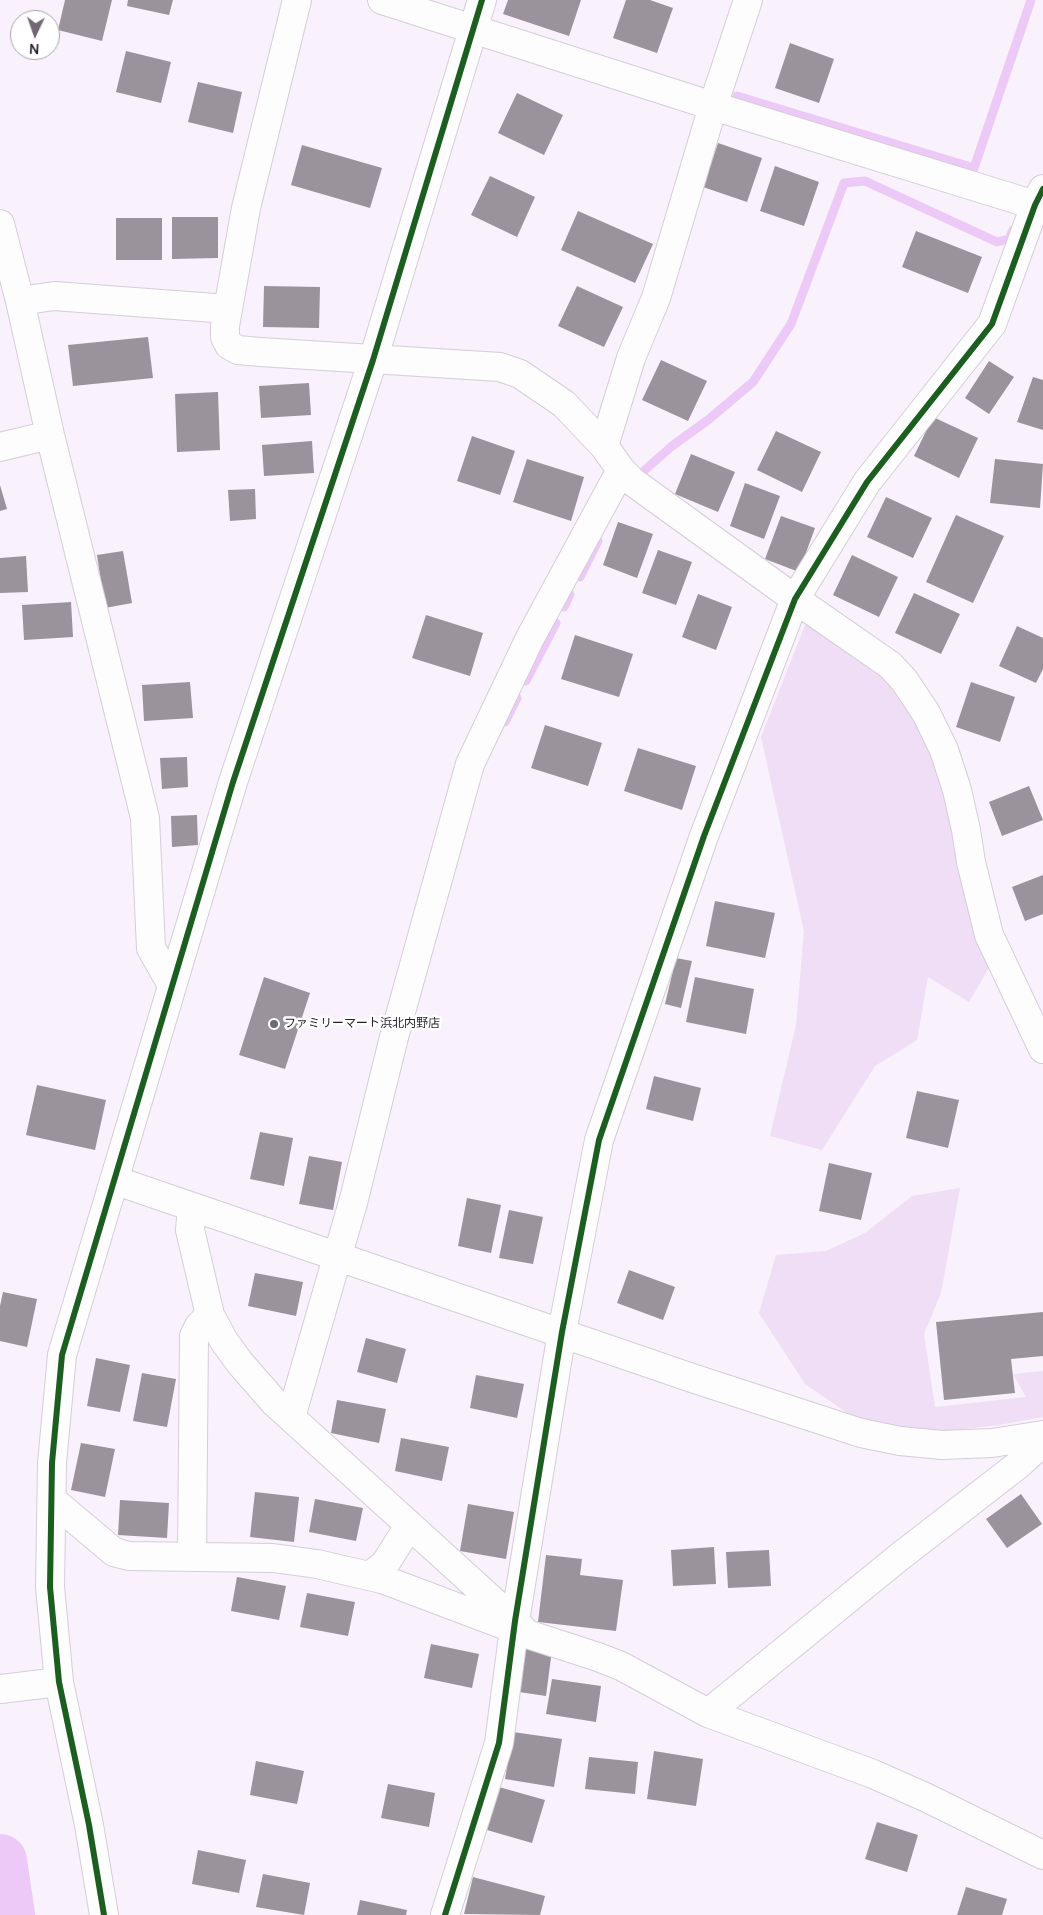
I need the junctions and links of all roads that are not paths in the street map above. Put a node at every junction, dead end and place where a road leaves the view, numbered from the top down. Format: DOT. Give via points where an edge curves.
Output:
graph roads {
  1 [pos="297,0"];
  2 [pos="382,0"];
  3 [pos="482,0"];
  4 [pos="748,0"];
  5 [pos="473,28"];
  6 [pos="713,106"];
  7 [pos="1039,197"];
  8 [pos="0,224"];
  9 [pos="20,300"];
  10 [pos="228,309"];
  11 [pos="373,360"];
  12 [pos="50,435"];
  13 [pos="604,446"];
  14 [pos="0,447"];
  15 [pos="621,470"];
  16 [pos="795,599"];
  17 [pos="172,985"];
  18 [pos="1043,1049"];
  19 [pos="114,1180"];
  20 [pos="192,1207"];
  21 [pos="338,1255"];
  22 [pos="210,1315"];
  23 [pos="562,1332"];
  24 [pos="291,1417"];
  25 [pos="1043,1435"];
  26 [pos="1043,1442"];
  27 [pos="52,1500"];
  28 [pos="410,1526"];
  29 [pos="192,1556"];
  30 [pos="370,1576"];
  31 [pos="514,1625"];
  32 [pos="47,1684"];
  33 [pos="0,1689"];
  34 [pos="708,1713"];
  35 [pos="1043,1855"];
  36 [pos="104,1915"];
  37 [pos="445,1915"];
  1 -- 10 [label="street" via="246,208"];
  2 -- 5 [label="street"];
  3 -- 5 [label="street"];
  4 -- 6 [label="street"];
  5 -- 6 [label="street"];
  5 -- 11 [label="street"];
  6 -- 7 [label="street"];
  6 -- 13 [label="street" via="656,298 630,358"];
  7 -- 16 [label="street" via="992,324 867,482"];
  8 -- 9 [label="street"];
  9 -- 10 [label="street" via="54,296"];
  9 -- 12 [label="street"];
  10 -- 11 [label="street" via="225,337 229,345 238,350"];
  11 -- 13 [label="street" via="500,367 520,374 564,404"];
  11 -- 17 [label="street" via="233,782"];
  12 -- 14 [label="street"];
  12 -- 17 [label="street" via="145,818 151,948"];
  13 -- 15 [label="street"];
  15 -- 16 [label="street"];
  15 -- 21 [label="street" via="530,638 470,764 394,1037"];
  16 -- 18 [label="street" via="890,665 926,713 944,750 957,790 989,935"];
  16 -- 23 [label="street" via="704,836 599,1140"];
  17 -- 19 [label="street"];
  19 -- 20 [label="street"];
  19 -- 27 [label="street" via="62,1356 52,1463"];
  20 -- 21 [label="street"];
  20 -- 22 [label="street" via="190,1230"];
  21 -- 23 [label="street"];
  21 -- 24 [label="street"];
  22 -- 24 [label="street" via="240,1363"];
  22 -- 29 [label="street" via="194,1336"];
  23 -- 25 [label="street" via="692,1378 876,1436 918,1443 968,1444"];
  23 -- 31 [label="street"];
  24 -- 28 [label="street"];
  26 -- 34 [label="street"];
  27 -- 29 [label="street" via="114,1552 128,1556"];
  27 -- 32 [label="street"];
  28 -- 30 [label="street" via="385,1564"];
  28 -- 31 [label="street"];
  29 -- 30 [label="street" via="295,1560"];
  30 -- 31 [label="street"];
  31 -- 34 [label="street" via="527,1634 620,1666"];
  31 -- 37 [label="street" via="499,1743"];
  32 -- 33 [label="street"];
  32 -- 36 [label="street" via="89,1825"];
  34 -- 35 [label="street" via="873,1774"];
}
